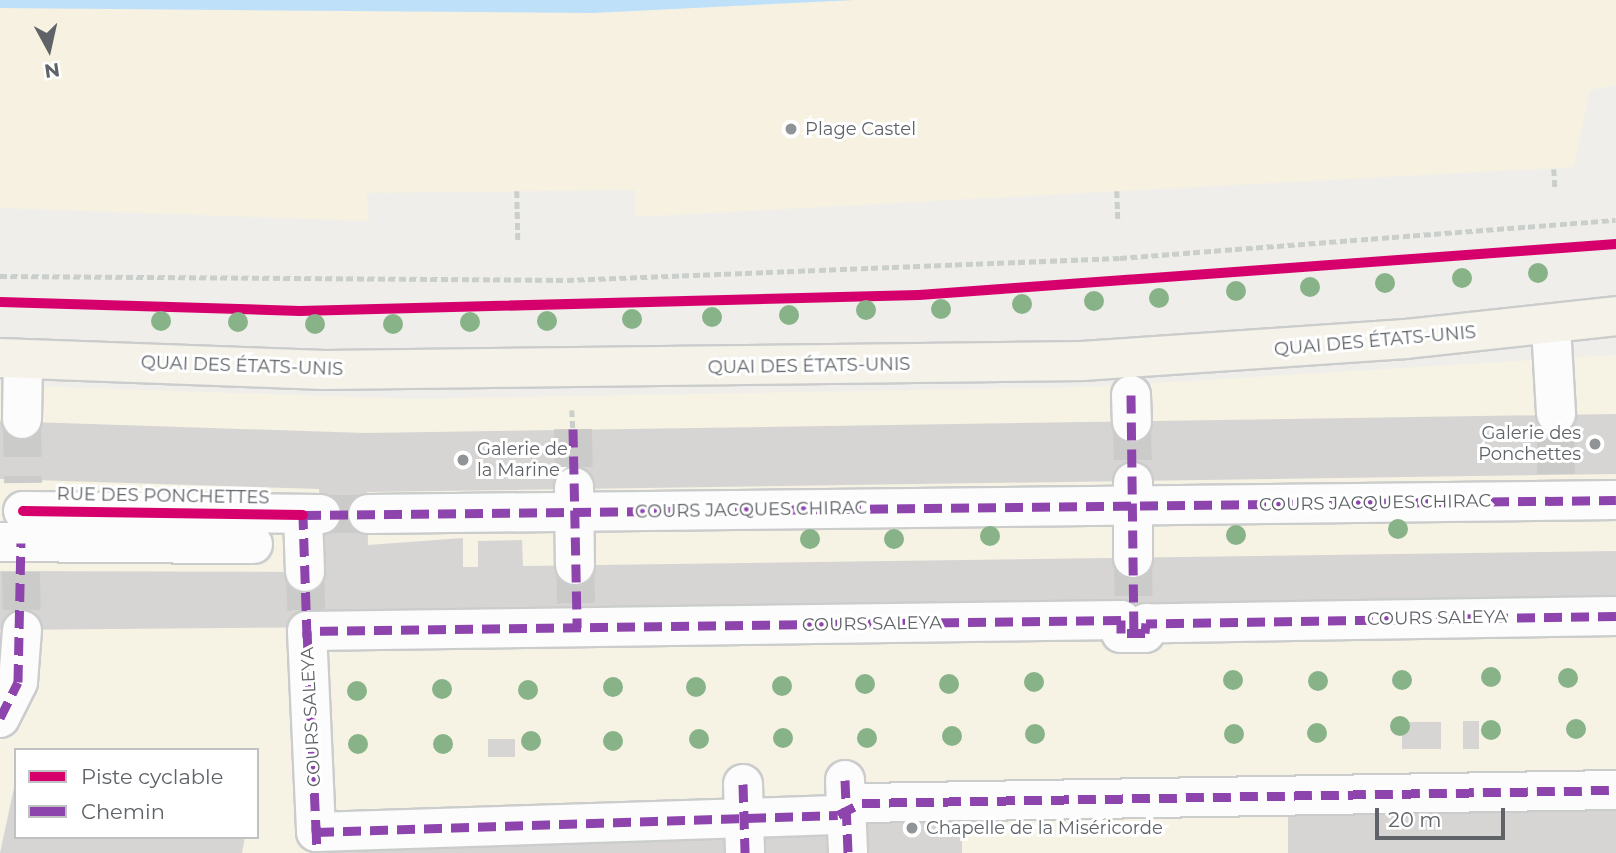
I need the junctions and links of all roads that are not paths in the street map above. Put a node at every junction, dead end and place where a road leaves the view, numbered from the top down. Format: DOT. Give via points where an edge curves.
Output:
graph roads {
  1 [pos="1616,316"];
  2 [pos="1551,326"];
  3 [pos="11,359"];
  4 [pos="1556,414"];
  5 [pos="22,419"];
  6 [pos="1133,494"];
  7 [pos="574,499"];
  8 [pos="1616,500"];
  9 [pos="368,514"];
  10 [pos="18,530"];
  11 [pos="253,544"];
  12 [pos="1133,558"];
  13 [pos="575,565"];
  14 [pos="305,572"];
  15 [pos="1616,616"];
  16 [pos="22,630"];
  17 [pos="0,718"];
  18 [pos="1616,790"];
  19 [pos="846,795"];
  20 [pos="744,818"];
  21 [pos="317,843"];
  22 [pos="848,853"];
  1 -- 2 [label="main road, QUAI DES ÉTATS-UNIS"];
  2 -- 3 [label="main road, QUAI DES ÉTATS-UNIS" via="1083,361 325,370"];
  2 -- 4 [label="street"];
  3 -- 5 [label="street"];
  6 -- 7 [label="street, COURS JACQUES CHIRAC"];
  6 -- 8 [label="street, COURS JACQUES CHIRAC" via="1556,488"];
  6 -- 12 [label="street"];
  7 -- 9 [label="street, COURS JACQUES CHIRAC"];
  7 -- 13 [label="street"];
  10 -- 11 [label="street"];
  10 -- 14 [label="street, RUE DES PONCHETTES" via="312,514"];
  15 -- 21 [label="street, COURS SALEYA" via="1146,623 1146,633 1121,633 1121,620 307,631"];
  16 -- 17 [label="street" via="18,682"];
  18 -- 19 [label="street" via="862,803"];
  19 -- 20 [label="street"];
  19 -- 22 [label="street"];
  20 -- 21 [label="street"];
}
